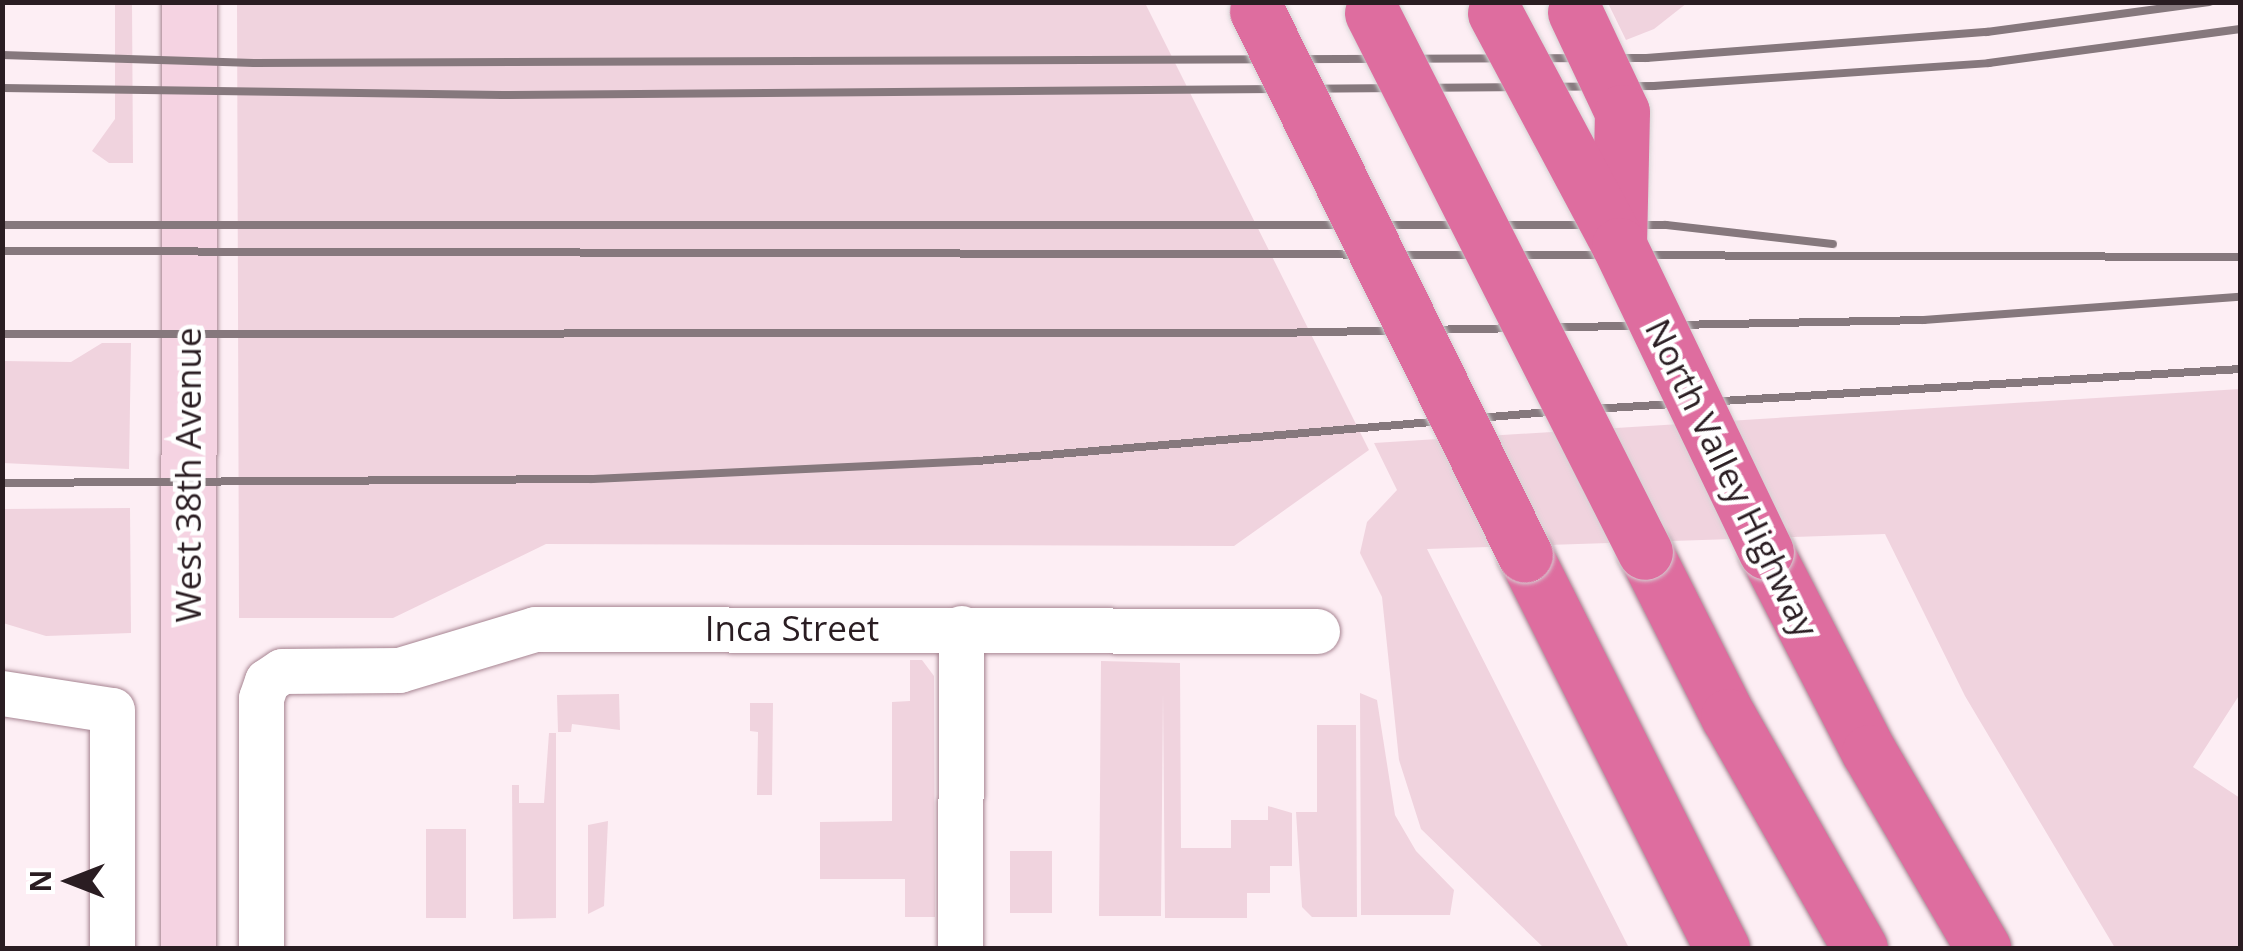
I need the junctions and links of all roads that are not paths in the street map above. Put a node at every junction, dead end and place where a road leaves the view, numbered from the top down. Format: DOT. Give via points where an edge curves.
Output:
graph roads {
  1 [pos="189,2"];
  2 [pos="1254,7"];
  3 [pos="1572,7"];
  4 [pos="1370,8"];
  5 [pos="1492,8"];
  6 [pos="1618,245"];
  7 [pos="961,628"];
  8 [pos="1317,631"];
  9 [pos="2,693"];
  10 [pos="112,948"];
  11 [pos="188,948"];
  12 [pos="261,948"];
  13 [pos="960,948"];
  14 [pos="1722,948"];
  15 [pos="1860,948"];
  16 [pos="1983,948"];
  1 -- 11 [label="main road, West 38th Avenue"];
  2 -- 14 [label="highway, bridge"];
  3 -- 6 [label="highway, bridge" via="1622,112"];
  4 -- 15 [label="highway, bridge" via="1746,750"];
  5 -- 6 [label="highway, North Valley Highway, bridge"];
  6 -- 16 [label="highway, North Valley Highway, bridge" via="1869,752"];
  7 -- 8 [label="street, Inca Street"];
  7 -- 12 [label="street, Inca Street" via="535,630 399,670 274,675 261,698"];
  7 -- 13 [label="street"];
  9 -- 10 [label="street" via="112,710"];
}
